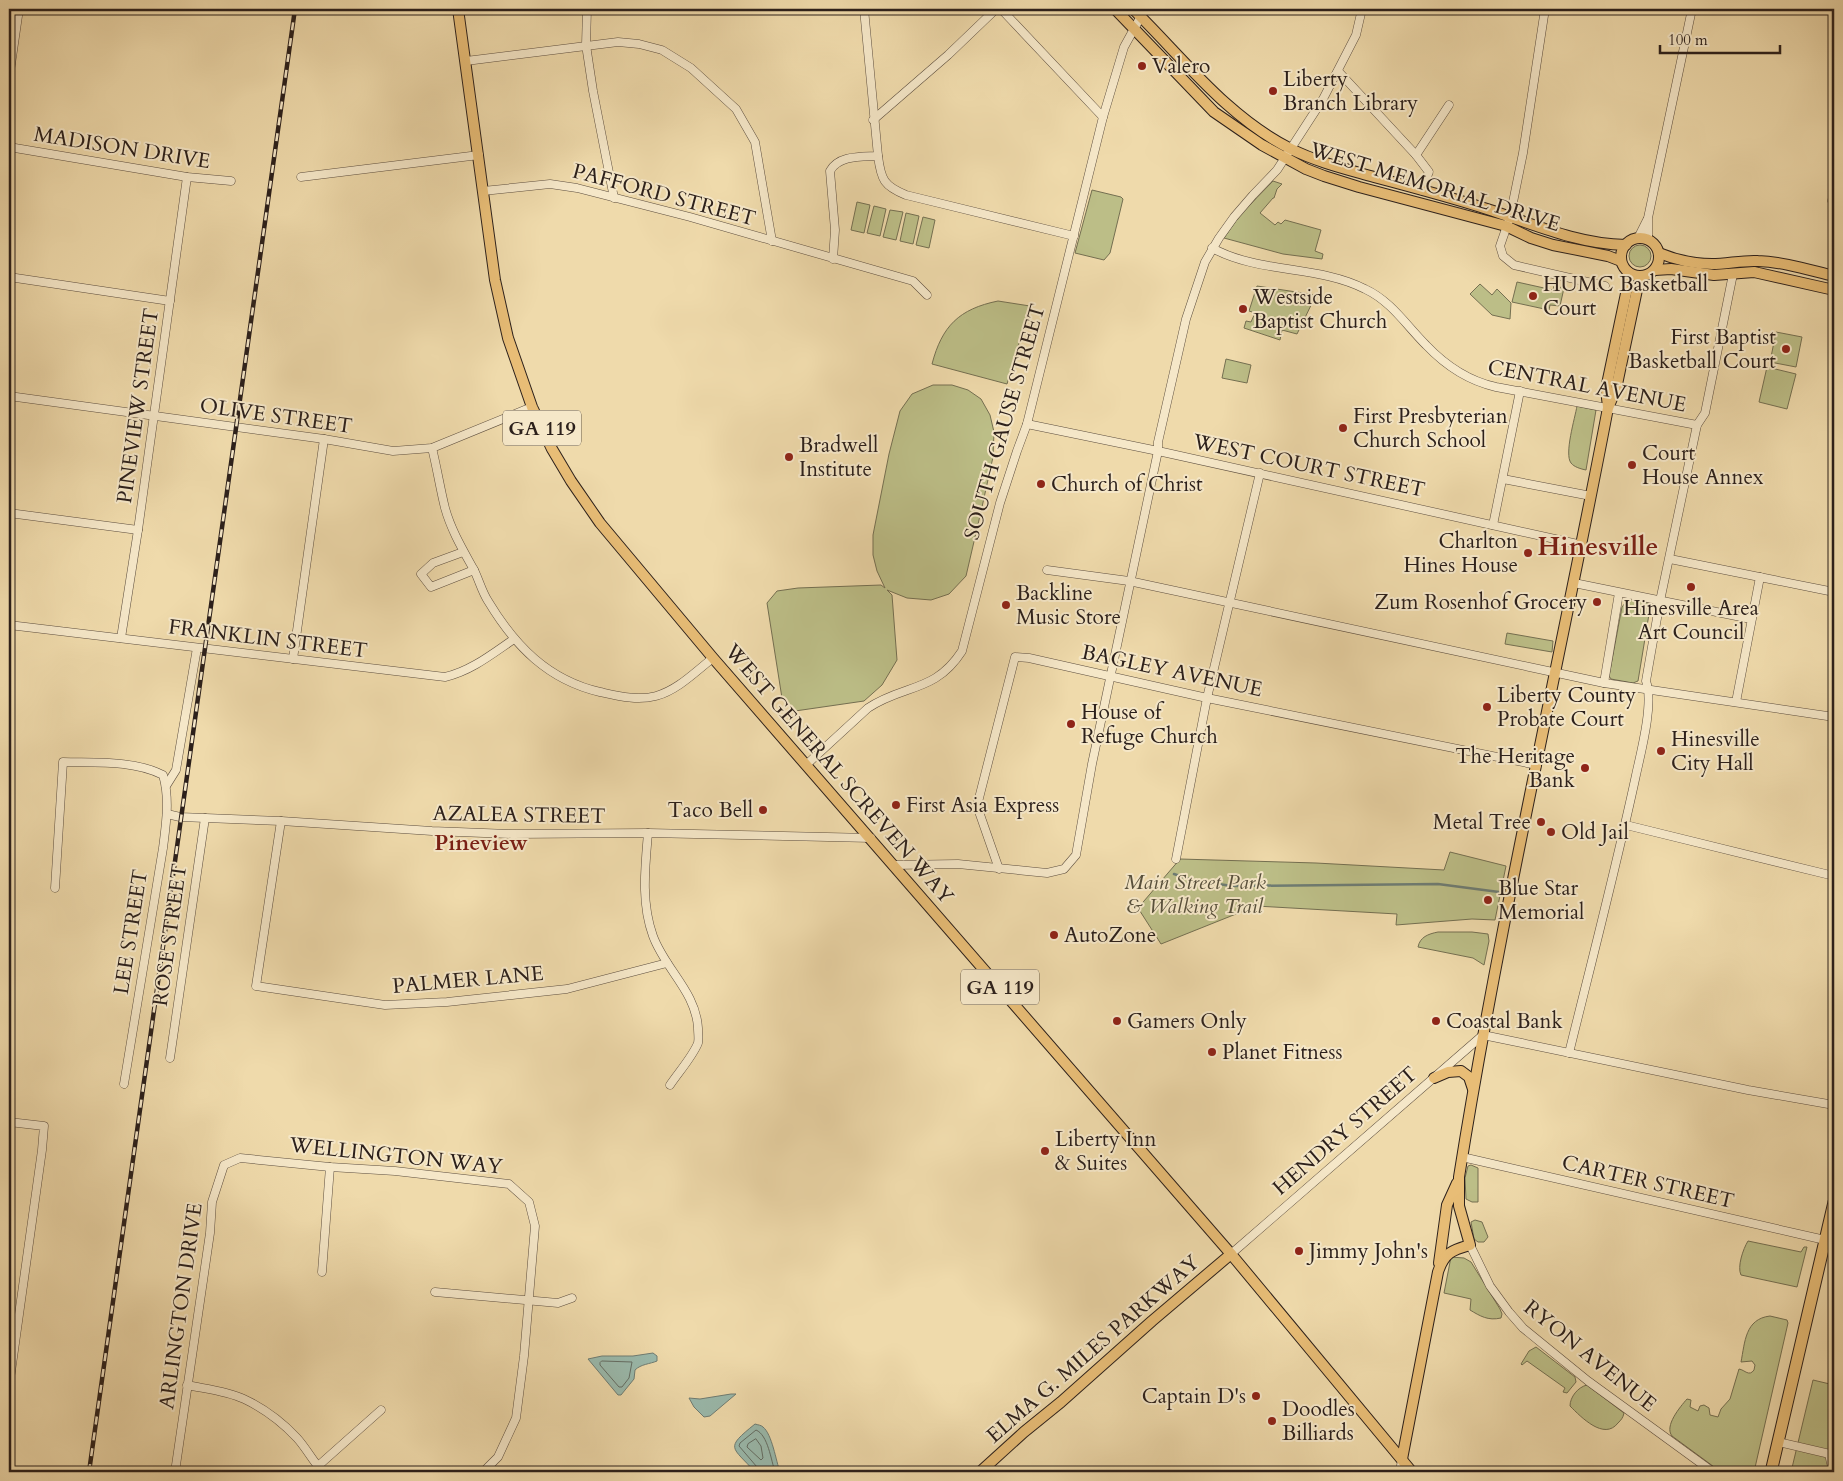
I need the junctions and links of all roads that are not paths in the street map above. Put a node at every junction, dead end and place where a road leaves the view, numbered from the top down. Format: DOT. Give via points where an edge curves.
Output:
graph roads {
  1 [pos="18,9"];
  2 [pos="458,9"];
  3 [pos="587,9"];
  4 [pos="864,9"];
  5 [pos="996,9"];
  6 [pos="1001,9"];
  7 [pos="1115,9"];
  8 [pos="1133,9"];
  9 [pos="1362,9"];
  10 [pos="1545,9"];
  11 [pos="1692,9"];
  12 [pos="1144,13"];
  13 [pos="1134,30"];
  14 [pos="586,45"];
  15 [pos="466,62"];
  16 [pos="1338,71"];
  17 [pos="9,78"];
  18 [pos="1449,105"];
  19 [pos="1103,117"];
  20 [pos="873,120"];
  21 [pos="9,147"];
  22 [pos="1291,149"];
  23 [pos="479,155"];
  24 [pos="1416,155"];
  25 [pos="878,156"];
  26 [pos="1285,158"];
  27 [pos="187,177"];
  28 [pos="301,177"];
  29 [pos="231,181"];
  30 [pos="1421,190"];
  31 [pos="483,191"];
  32 [pos="1834,192"];
  33 [pos="614,198"];
  34 [pos="1834,204"];
  35 [pos="1508,222"];
  36 [pos="1074,236"];
  37 [pos="1643,239"];
  38 [pos="772,241"];
  39 [pos="1626,245"];
  40 [pos="1212,248"];
  41 [pos="1659,253"];
  42 [pos="833,259"];
  43 [pos="1621,261"];
  44 [pos="1655,270"];
  45 [pos="1628,272"];
  46 [pos="1733,274"];
  47 [pos="1643,276"];
  48 [pos="1834,276"];
  49 [pos="9,277"];
  50 [pos="1606,286"];
  51 [pos="1834,290"];
  52 [pos="927,295"];
  53 [pos="170,301"];
  54 [pos="1520,391"];
  55 [pos="9,396"];
  56 [pos="532,407"];
  57 [pos="1608,408"];
  58 [pos="153,416"];
  59 [pos="1027,424"];
  60 [pos="1697,425"];
  61 [pos="324,439"];
  62 [pos="432,448"];
  63 [pos="1158,451"];
  64 [pos="1260,473"];
  65 [pos="1503,480"];
  66 [pos="1591,496"];
  67 [pos="9,513"];
  68 [pos="1493,524"];
  69 [pos="138,530"];
  70 [pos="1582,545"];
  71 [pos="463,552"];
  72 [pos="1670,559"];
  73 [pos="474,570"];
  74 [pos="1047,570"];
  75 [pos="1760,577"];
  76 [pos="1129,581"];
  77 [pos="1574,583"];
  78 [pos="1834,592"];
  79 [pos="1619,593"];
  80 [pos="1660,601"];
  81 [pos="1231,603"];
  82 [pos="1751,618"];
  83 [pos="9,625"];
  84 [pos="121,638"];
  85 [pos="514,638"];
  86 [pos="197,648"];
  87 [pos="713,658"];
  88 [pos="293,659"];
  89 [pos="1556,673"];
  90 [pos="1112,676"];
  91 [pos="1604,683"];
  92 [pos="1649,690"];
  93 [pos="1207,698"];
  94 [pos="1736,702"];
  95 [pos="1834,717"];
  96 [pos="806,765"];
  97 [pos="1537,765"];
  98 [pos="166,786"];
  99 [pos="167,814"];
  100 [pos="205,818"];
  101 [pos="281,821"];
  102 [pos="1626,825"];
  103 [pos="648,834"];
  104 [pos="871,838"];
  105 [pos="1176,859"];
  106 [pos="893,865"];
  107 [pos="999,869"];
  108 [pos="1834,876"];
  109 [pos="55,888"];
  110 [pos="667,963"];
  111 [pos="1483,1035"];
  112 [pos="1569,1053"];
  113 [pos="170,1058"];
  114 [pos="1434,1078"];
  115 [pos="124,1084"];
  116 [pos="670,1085"];
  117 [pos="1474,1092"];
  118 [pos="1834,1105"];
  119 [pos="9,1122"];
  120 [pos="1462,1157"];
  121 [pos="240,1158"];
  122 [pos="330,1167"];
  123 [pos="1459,1177"];
  124 [pos="1834,1202"];
  125 [pos="1825,1240"];
  126 [pos="1470,1245"];
  127 [pos="1231,1254"];
  128 [pos="322,1272"];
  129 [pos="1438,1272"];
  130 [pos="436,1292"];
  131 [pos="572,1298"];
  132 [pos="529,1301"];
  133 [pos="187,1385"];
  134 [pos="9,1386"];
  135 [pos="381,1410"];
  136 [pos="1778,1442"];
  137 [pos="1832,1454"];
  138 [pos="1402,1460"];
  139 [pos="320,1469"];
  140 [pos="175,1472"];
  141 [pos="483,1472"];
  142 [pos="980,1472"];
  143 [pos="1400,1472"];
  144 [pos="1412,1472"];
  145 [pos="1713,1472"];
  146 [pos="1771,1472"];
  147 [pos="1833,1472"];
  1 -- 17 [label="street"];
  2 -- 15 [label="main road, WEST GENERAL SCREVEN WAY / GA 119"];
  3 -- 14 [label="street"];
  4 -- 20 [label="street"];
  5 -- 20 [label="street"];
  6 -- 19 [label="street"];
  7 -- 13 [label="main road, WEST MEMORIAL DRIVE"];
  8 -- 12 [label="main road, WEST MEMORIAL DRIVE"];
  9 -- 16 [label="street" via="1356,35"];
  10 -- 35 [label="street" via="1523,153"];
  11 -- 37 [label="street"];
  12 -- 13 [label="street, SOUTH GAUSE STREET"];
  12 -- 22 [label="main road, WEST MEMORIAL DRIVE" via="1193,73 1224,102 1258,129"];
  13 -- 19 [label="street, SOUTH GAUSE STREET" via="1122,54"];
  13 -- 26 [label="main road, WEST MEMORIAL DRIVE" via="1214,112"];
  14 -- 15 [label="street"];
  14 -- 33 [label="street"];
  14 -- 38 [label="street" via="618,42 662,50 691,68 736,109 755,142"];
  15 -- 23 [label="main road, WEST GENERAL SCREVEN WAY / GA 119"];
  16 -- 22 [label="street"];
  16 -- 24 [label="street"];
  18 -- 24 [label="street"];
  19 -- 36 [label="street, SOUTH GAUSE STREET"];
  20 -- 25 [label="street"];
  21 -- 27 [label="street, MADISON DRIVE"];
  22 -- 26 [label="street"];
  22 -- 30 [label="main road, WEST MEMORIAL DRIVE" via="1342,168"];
  23 -- 28 [label="street"];
  23 -- 31 [label="main road, WEST GENERAL SCREVEN WAY / GA 119"];
  24 -- 30 [label="street" via="1429,172"];
  25 -- 36 [label="street" via="883,180 899,192"];
  25 -- 42 [label="street" via="840,160 830,171 835,230"];
  26 -- 35 [label="main road, WEST MEMORIAL DRIVE" via="1324,176"];
  26 -- 40 [label="street" via="1252,194"];
  27 -- 29 [label="street, MADISON DRIVE"];
  27 -- 53 [label="street, PINEVIEW STREET"];
  30 -- 35 [label="main road, WEST MEMORIAL DRIVE"];
  31 -- 33 [label="street, PAFFORD STREET" via="550,184"];
  31 -- 56 [label="main road, WEST GENERAL SCREVEN WAY / GA 119" via="499,301 517,368"];
  32 -- 34 [label="street"];
  33 -- 38 [label="street, PAFFORD STREET"];
  35 -- 39 [label="main road, WEST MEMORIAL DRIVE"];
  35 -- 43 [label="main road, WEST MEMORIAL DRIVE" via="1531,238"];
  35 -- 50 [label="street" via="1500,252 1514,265"];
  36 -- 59 [label="street, SOUTH GAUSE STREET"];
  37 -- 39 [label="main road" via="1633,239"];
  37 -- 41 [label="main road" via="1656,246"];
  38 -- 42 [label="street, PAFFORD STREET"];
  39 -- 43 [label="main road"];
  40 -- 54 [label="street, CENTRAL AVENUE" via="1245,262 1345,280 1364,288 1390,305 1425,345 1459,372 1472,380"];
  40 -- 63 [label="street" via="1186,319"];
  41 -- 44 [label="main road"];
  41 -- 48 [label="main road" via="1695,263 1776,262"];
  42 -- 52 [label="street, PAFFORD STREET" via="913,281"];
  43 -- 45 [label="main road"];
  44 -- 46 [label="main road"];
  44 -- 47 [label="main road"];
  45 -- 47 [label="main road"];
  45 -- 57 [label="main road" via="1606,389"];
  46 -- 51 [label="main road" via="1754,272"];
  46 -- 60 [label="street" via="1705,413"];
  47 -- 57 [label="main road" via="1638,286 1616,389"];
  49 -- 53 [label="street"];
  53 -- 58 [label="street, PINEVIEW STREET"];
  54 -- 57 [label="street, CENTRAL AVENUE"];
  54 -- 65 [label="street"];
  55 -- 58 [label="street, OLIVE STREET"];
  56 -- 62 [label="street, OLIVE STREET"];
  56 -- 87 [label="main road, WEST GENERAL SCREVEN WAY / GA 119" via="556,457 590,510"];
  57 -- 60 [label="street, CENTRAL AVENUE"];
  57 -- 66 [label="main road"];
  58 -- 61 [label="street, OLIVE STREET"];
  58 -- 69 [label="street, PINEVIEW STREET"];
  59 -- 63 [label="street, WEST COURT STREET"];
  59 -- 96 [label="street, SOUTH GAUSE STREET" via="1000,504 965,641 957,658 932,681 868,708"];
  60 -- 72 [label="street"];
  61 -- 62 [label="street, OLIVE STREET" via="393,451"];
  61 -- 88 [label="street"];
  62 -- 71 [label="street" via="446,509"];
  63 -- 64 [label="street, WEST COURT STREET"];
  63 -- 76 [label="street"];
  64 -- 68 [label="street, WEST COURT STREET"];
  64 -- 81 [label="street"];
  65 -- 66 [label="street"];
  65 -- 68 [label="street"];
  66 -- 70 [label="main road"];
  67 -- 69 [label="street"];
  68 -- 70 [label="street, WEST COURT STREET"];
  69 -- 84 [label="street, PINEVIEW STREET"];
  70 -- 77 [label="main road"];
  71 -- 73 [label="street"];
  71 -- 73 [label="street" via="433,563 421,574 431,587"];
  72 -- 75 [label="street"];
  72 -- 80 [label="street"];
  73 -- 85 [label="street" via="487,600"];
  74 -- 76 [label="street"];
  75 -- 78 [label="street"];
  75 -- 82 [label="street"];
  76 -- 81 [label="street"];
  76 -- 90 [label="street"];
  77 -- 79 [label="street"];
  77 -- 89 [label="main road"];
  79 -- 80 [label="street"];
  79 -- 91 [label="street"];
  80 -- 82 [label="street"];
  80 -- 92 [label="street" via="1646,682"];
  81 -- 89 [label="street"];
  81 -- 93 [label="street"];
  82 -- 94 [label="street"];
  83 -- 84 [label="street, FRANKLIN STREET"];
  84 -- 86 [label="street, FRANKLIN STREET"];
  85 -- 87 [label="street" via="563,680 628,698 648,698 666,692"];
  85 -- 88 [label="street, FRANKLIN STREET" via="472,668 445,677"];
  86 -- 88 [label="street, FRANKLIN STREET"];
  86 -- 98 [label="street" via="178,766"];
  87 -- 96 [label="main road, WEST GENERAL SCREVEN WAY / GA 119"];
  89 -- 91 [label="street"];
  89 -- 97 [label="main road"];
  90 -- 93 [label="street, BAGLEY AVENUE"];
  90 -- 107 [label="street" via="1076,855 1064,869 1047,873"];
  90 -- 107 [label="street, BAGLEY AVENUE" via="1015,657 978,806"];
  91 -- 92 [label="street"];
  92 -- 94 [label="street"];
  92 -- 102 [label="street" via="1644,738"];
  93 -- 97 [label="street, BAGLEY AVENUE"];
  93 -- 105 [label="street"];
  94 -- 95 [label="street"];
  96 -- 104 [label="main road, WEST GENERAL SCREVEN WAY / GA 119"];
  97 -- 111 [label="main road"];
  98 -- 99 [label="street, LEE STREET"];
  98 -- 109 [label="street" via="163,776 150,769 63,762"];
  99 -- 100 [label="street, AZALEA STREET"];
  99 -- 115 [label="street, LEE STREET"];
  100 -- 101 [label="street, AZALEA STREET"];
  100 -- 113 [label="street, ROSE STREET"];
  101 -- 103 [label="street, AZALEA STREET" via="503,834"];
  101 -- 110 [label="street, PALMER LANE" via="256,986 385,1005 447,1002 567,989"];
  102 -- 108 [label="street"];
  102 -- 112 [label="street"];
  103 -- 104 [label="street, AZALEA STREET"];
  103 -- 110 [label="street" via="644,895 647,916"];
  104 -- 106 [label="main road, WEST GENERAL SCREVEN WAY / GA 119"];
  106 -- 107 [label="street" via="958,864"];
  106 -- 127 [label="main road, WEST GENERAL SCREVEN WAY / GA 119"];
  110 -- 116 [label="street" via="692,1002 697,1018 698,1042"];
  111 -- 112 [label="street"];
  111 -- 114 [label="street, HENDRY STREET"];
  111 -- 117 [label="main road"];
  112 -- 118 [label="street"];
  114 -- 117 [label="main road" via="1461,1071 1469,1077"];
  114 -- 127 [label="street, HENDRY STREET"];
  117 -- 120 [label="main road"];
  119 -- 134 [label="street" via="44,1126"];
  120 -- 123 [label="main road"];
  120 -- 125 [label="street, CARTER STREET"];
  121 -- 122 [label="street, WELLINGTON WAY"];
  121 -- 133 [label="street, ARLINGTON DRIVE" via="224,1165 212,1202"];
  122 -- 128 [label="street"];
  122 -- 132 [label="street, WELLINGTON WAY" via="510,1184 530,1202 535,1226"];
  123 -- 126 [label="main road" via="1459,1206"];
  123 -- 129 [label="main road" via="1447,1205"];
  124 -- 125 [label="highway"];
  125 -- 136 [label="highway"];
  126 -- 129 [label="main road" via="1444,1258"];
  126 -- 145 [label="street, RYON AVENUE" via="1490,1286 1523,1328 1588,1381"];
  127 -- 138 [label="main road, WEST GENERAL SCREVEN WAY"];
  127 -- 142 [label="main road, ELMA G. MILES PARKWAY"];
  129 -- 138 [label="main road"];
  130 -- 132 [label="street"];
  131 -- 132 [label="street" via="558,1303"];
  132 -- 141 [label="street, WELLINGTON WAY" via="516,1418 498,1458"];
  133 -- 139 [label="street" via="227,1393 260,1408 297,1438"];
  133 -- 140 [label="street, ARLINGTON DRIVE"];
  135 -- 139 [label="street"];
  136 -- 137 [label="street"];
  136 -- 146 [label="highway"];
  137 -- 147 [label="street"];
  138 -- 143 [label="street"];
  138 -- 144 [label="main road, WEST GENERAL SCREVEN WAY"];
}
